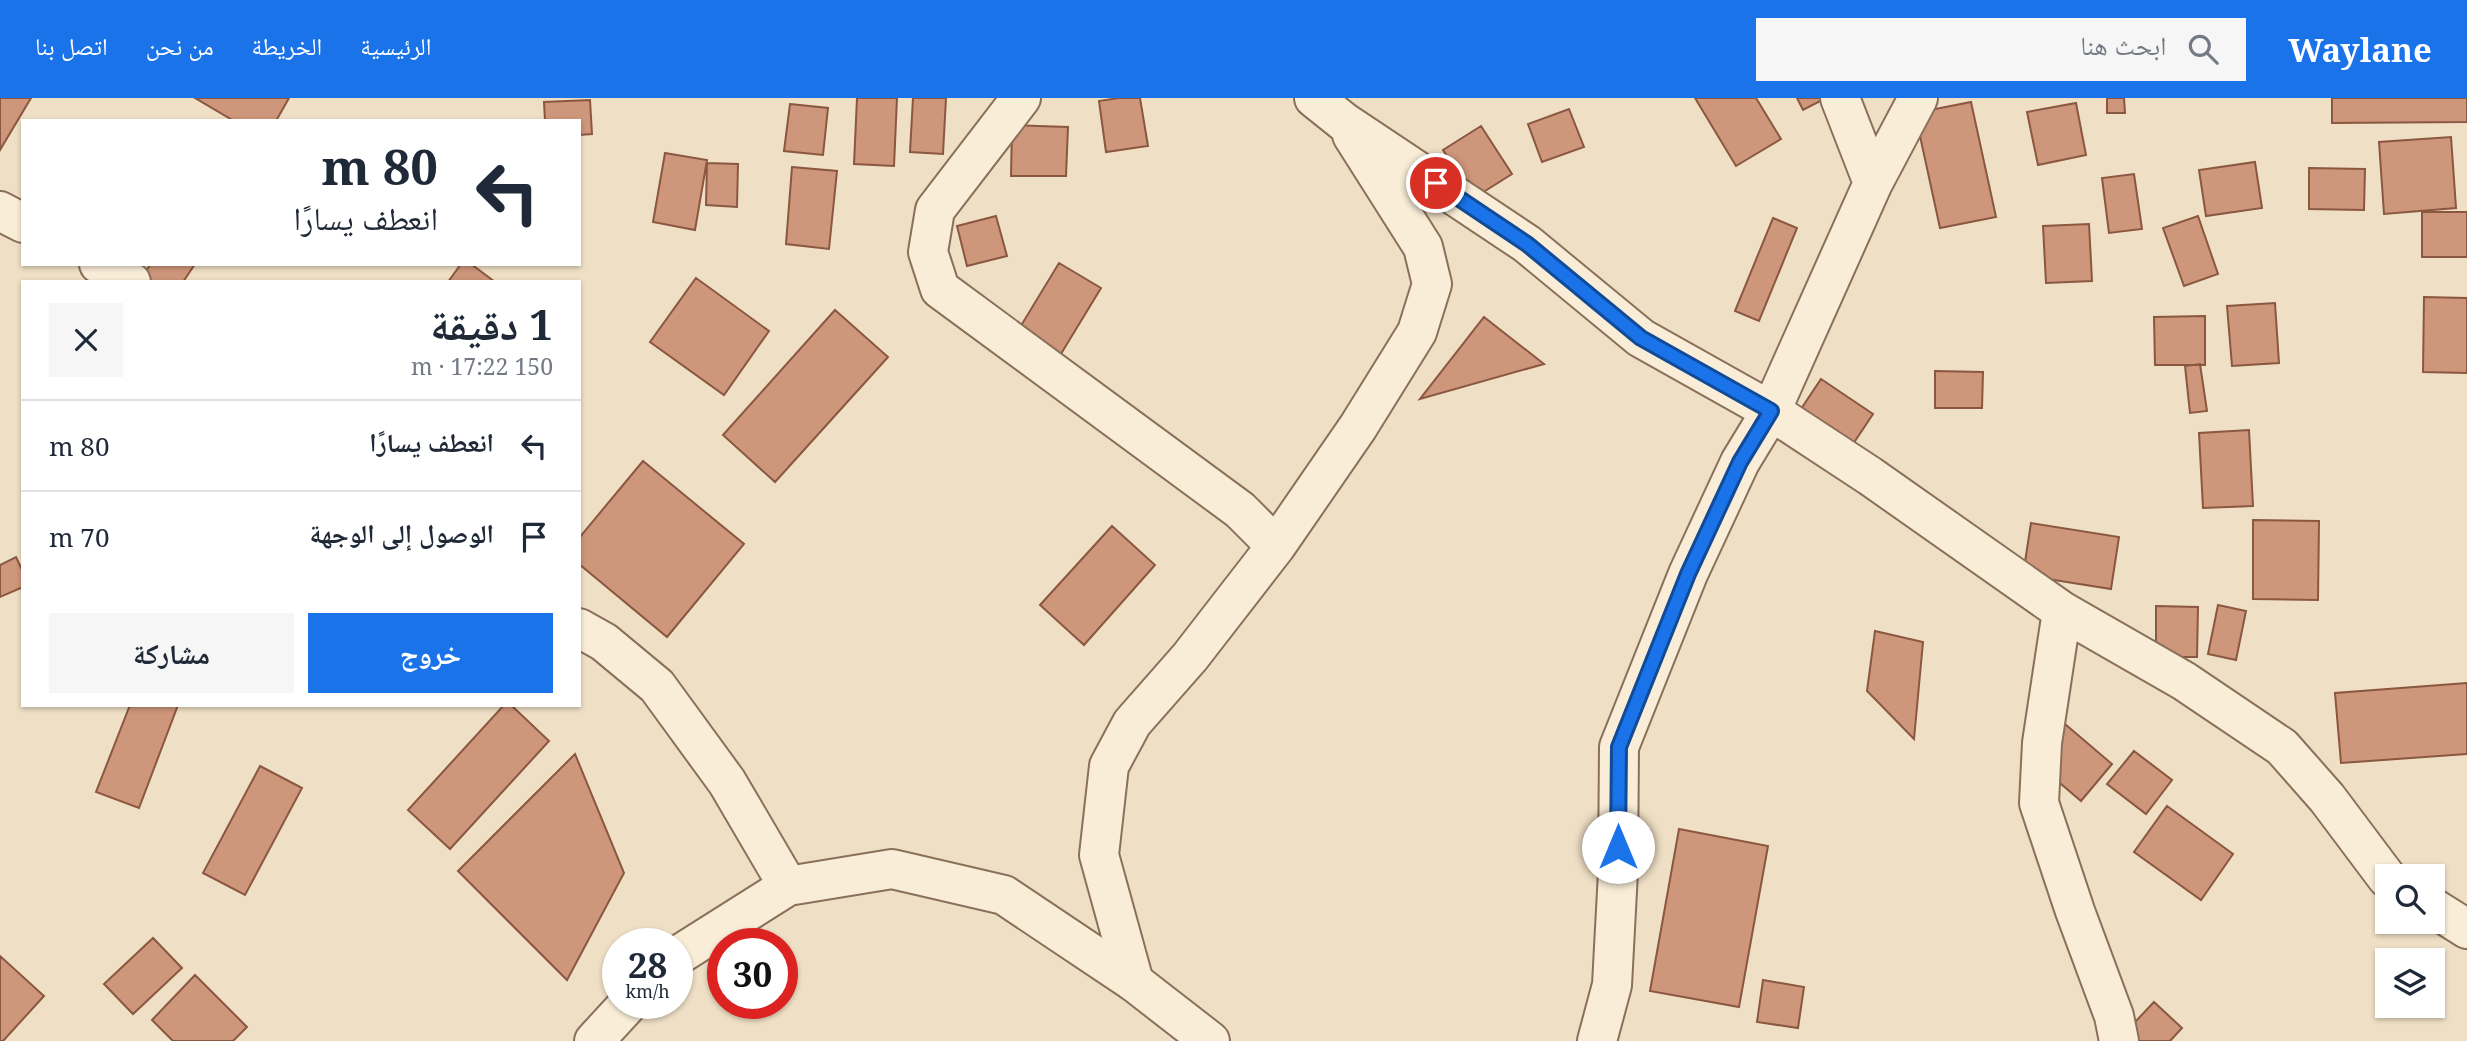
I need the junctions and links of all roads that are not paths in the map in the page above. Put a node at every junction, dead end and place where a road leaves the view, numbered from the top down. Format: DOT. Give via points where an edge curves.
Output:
graph roads {
  1 [pos="1021,98"];
  2 [pos="1314,98"];
  3 [pos="1840,98"];
  4 [pos="1917,98"];
  5 [pos="1344,122"];
  6 [pos="1873,183"];
  7 [pos="0,211"];
  8 [pos="21,222"];
  9 [pos="103,266"];
  10 [pos="127,280"];
  11 [pos="1771,411"];
  12 [pos="1276,546"];
  13 [pos="2062,611"];
  14 [pos="581,629"];
  15 [pos="2376,864"];
  16 [pos="788,886"];
  17 [pos="2445,915"];
  18 [pos="2467,929"];
  19 [pos="693,946"];
  20 [pos="1134,982"];
  21 [pos="614,1019"];
  22 [pos="594,1041"];
  23 [pos="1210,1041"];
  24 [pos="1597,1041"];
  25 [pos="2119,1041"];
  1 -- 12 [label="street" via="935,210 928,252 940,289 1240,510"];
  2 -- 5 [label="street"];
  3 -- 6 [label="street"];
  4 -- 6 [label="street"];
  5 -- 11 [label="street" via="1527,244 1641,338"];
  5 -- 12 [label="street" via="1423,247 1432,284 1417,332"];
  6 -- 11 [label="street"];
  7 -- 8 [label="street"];
  9 -- 10 [label="street"];
  11 -- 13 [label="street"];
  11 -- 24 [label="street" via="1740,462 1688,574 1619,747 1612,985"];
  12 -- 20 [label="street" via="1132,723 1108,766 1099,855"];
  13 -- 15 [label="street" via="2183,681 2283,747"];
  13 -- 25 [label="street" via="2042,743 2039,803 2115,1016"];
  14 -- 16 [label="street" via="657,686 727,782"];
  16 -- 19 [label="street"];
  16 -- 20 [label="street" via="892,869 1004,895"];
  17 -- 18 [label="street"];
  20 -- 23 [label="street"];
  21 -- 22 [label="street"];
}
